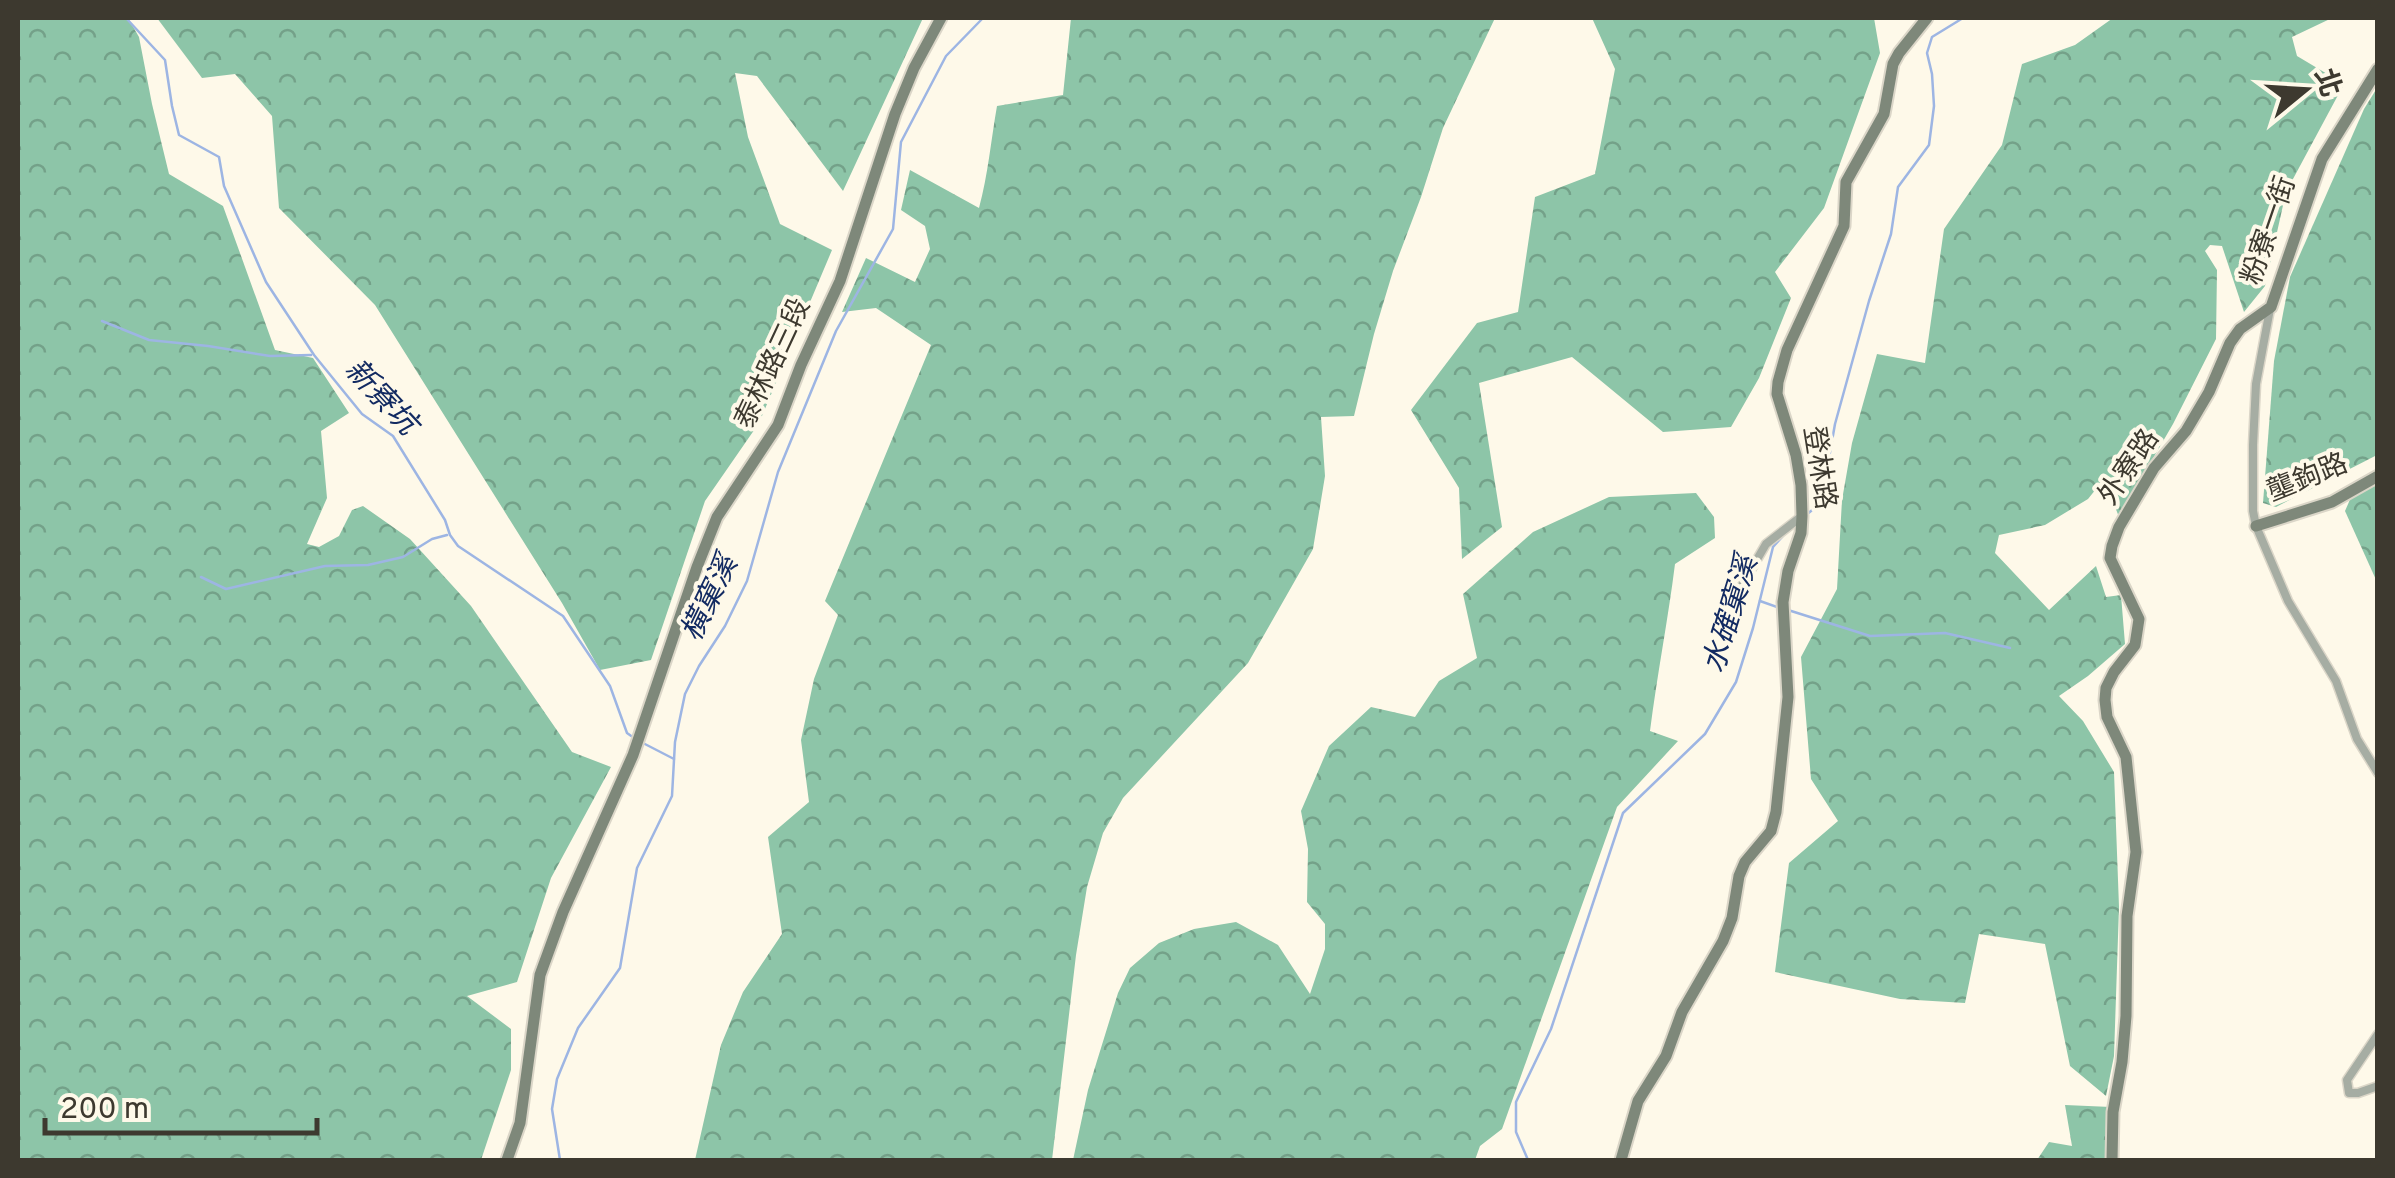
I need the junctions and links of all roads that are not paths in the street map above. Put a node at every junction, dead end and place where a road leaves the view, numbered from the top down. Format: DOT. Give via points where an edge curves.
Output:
graph roads {
  1 [pos="941,18"];
  2 [pos="1927,18"];
  3 [pos="2378,69"];
  4 [pos="2270,307"];
  5 [pos="2378,476"];
  6 [pos="1802,521"];
  7 [pos="2256,526"];
  8 [pos="1723,618"];
  9 [pos="2378,773"];
  10 [pos="2378,1034"];
  11 [pos="2378,1086"];
  12 [pos="507,1160"];
  13 [pos="1621,1160"];
  14 [pos="2112,1160"];
  1 -- 12 [label="street, 泰林路三段" via="895,114 840,282 778,424 717,518 644,727 563,912 540,974 520,1123"];
  2 -- 6 [label="street, 登林路" via="1893,64 1884,114 1846,182 1844,226 1778,382 1796,455"];
  3 -- 4 [label="street, 粉寮一街" via="2322,158"];
  4 -- 7 [label="street" via="2256,384"];
  4 -- 14 [label="street, 外寮路" via="2230,344 2209,392 2154,468 2112,546 2110,558 2140,619 2135,645 2114,672 2105,700 2126,757 2136,852"];
  5 -- 7 [label="street, 壟鉤路" via="2332,502"];
  6 -- 8 [label="street" via="1766,544"];
  6 -- 13 [label="street, 登林路" via="1782,602 1788,698 1772,831 1745,862 1728,930 1638,1101"];
  7 -- 9 [label="street"];
  10 -- 11 [label="street" via="2346,1080 2349,1093"];
}
